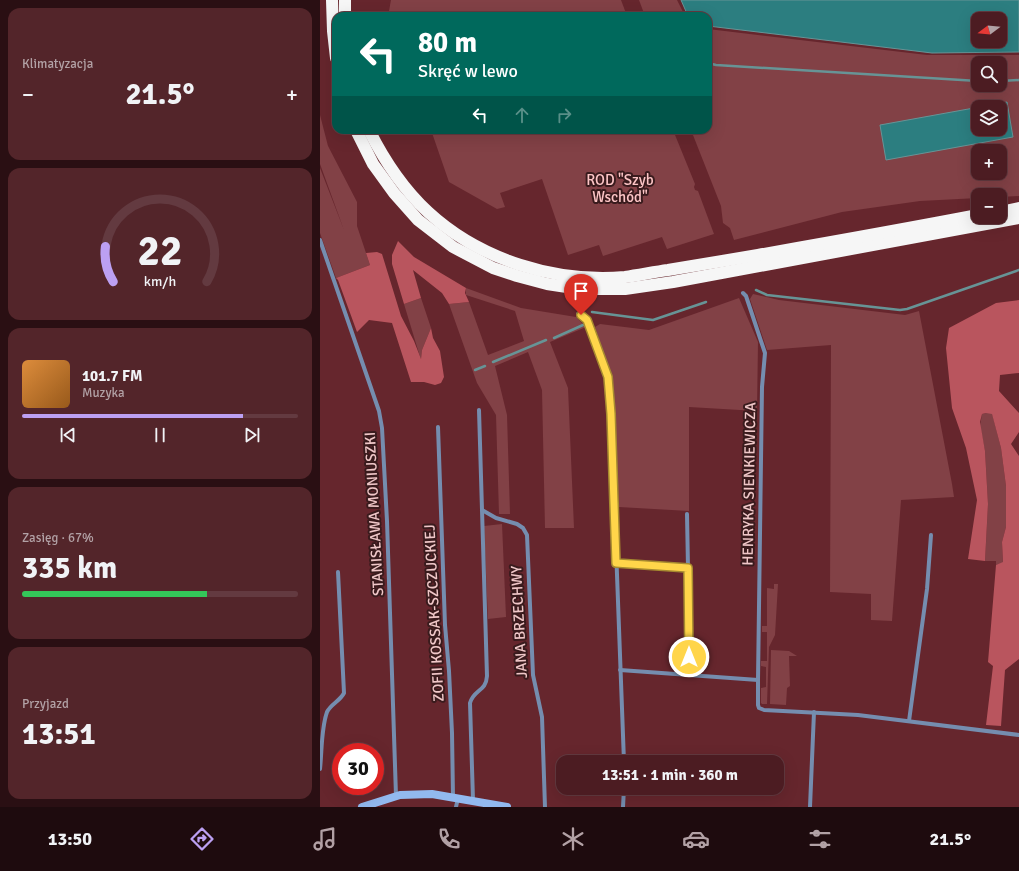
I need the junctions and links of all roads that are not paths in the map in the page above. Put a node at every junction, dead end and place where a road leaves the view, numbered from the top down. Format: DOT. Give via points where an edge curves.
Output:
graph roads {
  1 [pos="332,0"];
  2 [pos="345,0"];
  3 [pos="332,12"];
  4 [pos="345,12"];
  5 [pos="358,134"];
  6 [pos="371,134"];
  7 [pos="1019,208"];
  8 [pos="1007,211"];
  9 [pos="971,217"];
  10 [pos="1019,218"];
  11 [pos="320,240"];
  12 [pos="743,294"];
  13 [pos="578,314"];
  14 [pos="479,410"];
  15 [pos="438,427"];
  16 [pos="482,510"];
  17 [pos="687,514"];
  18 [pos="931,535"];
  19 [pos="616,563"];
  20 [pos="688,568"];
  21 [pos="338,572"];
  22 [pos="620,670"];
  23 [pos="689,675"];
  24 [pos="758,680"];
  25 [pos="814,712"];
  26 [pos="909,721"];
  27 [pos="1019,735"];
  28 [pos="624,755"];
  29 [pos="320,769"];
  30 [pos="624,795"];
  31 [pos="396,796"];
  32 [pos="455,797"];
  33 [pos="473,800"];
  34 [pos="501,806"];
  35 [pos="362,807"];
  36 [pos="456,807"];
  37 [pos="545,807"];
  38 [pos="623,807"];
  39 [pos="810,807"];
  1 -- 3 [label="highway"];
  2 -- 4 [label="highway"];
  5 -- 10 [label="highway" via="373,164 394,193 418,220 453,247 493,268 517,276 580,289 625,289 674,282"];
  6 -- 9 [label="highway" via="402,184 428,212 463,239 498,256 550,273 586,277 624,277"];
  7 -- 8 [label="highway"];
  11 -- 31 [label="street, STANISŁAWA MONIUSZKI" via="379,411 382,428"];
  12 -- 24 [label="street, HENRYKA SIENKIEWICZA" via="746,296 765,353 762,387"];
  13 -- 19 [label="street" via="587,320 608,377"];
  14 -- 16 [label="street"];
  15 -- 32 [label="street, ZOFII KOSSAK-SZCZUCKIEJ" via="445,625"];
  16 -- 33 [label="street" via="487,683 472,697 470,703"];
  16 -- 37 [label="street, JANA BRZECHWY" via="496,518 517,524 527,535 533,675 542,717"];
  17 -- 20 [label="street"];
  18 -- 26 [label="street" via="927,589"];
  19 -- 20 [label="street"];
  19 -- 22 [label="street"];
  20 -- 23 [label="street"];
  21 -- 29 [label="street" via="344,693 328,711 324,724"];
  22 -- 23 [label="street"];
  22 -- 28 [label="street"];
  23 -- 24 [label="street"];
  24 -- 25 [label="street, HENRYKA SIENKIEWICZA" via="760,709"];
  25 -- 26 [label="street, HENRYKA SIENKIEWICZA"];
  25 -- 39 [label="street"];
  26 -- 27 [label="street, HENRYKA SIENKIEWICZA"];
  30 -- 38 [label="street"];
  31 -- 32 [label="street" via="432,794"];
  31 -- 35 [label="street"];
  32 -- 33 [label="street"];
  32 -- 36 [label="street, ZOFII KOSSAK-SZCZUCKIEJ"];
  33 -- 34 [label="street"];
}
